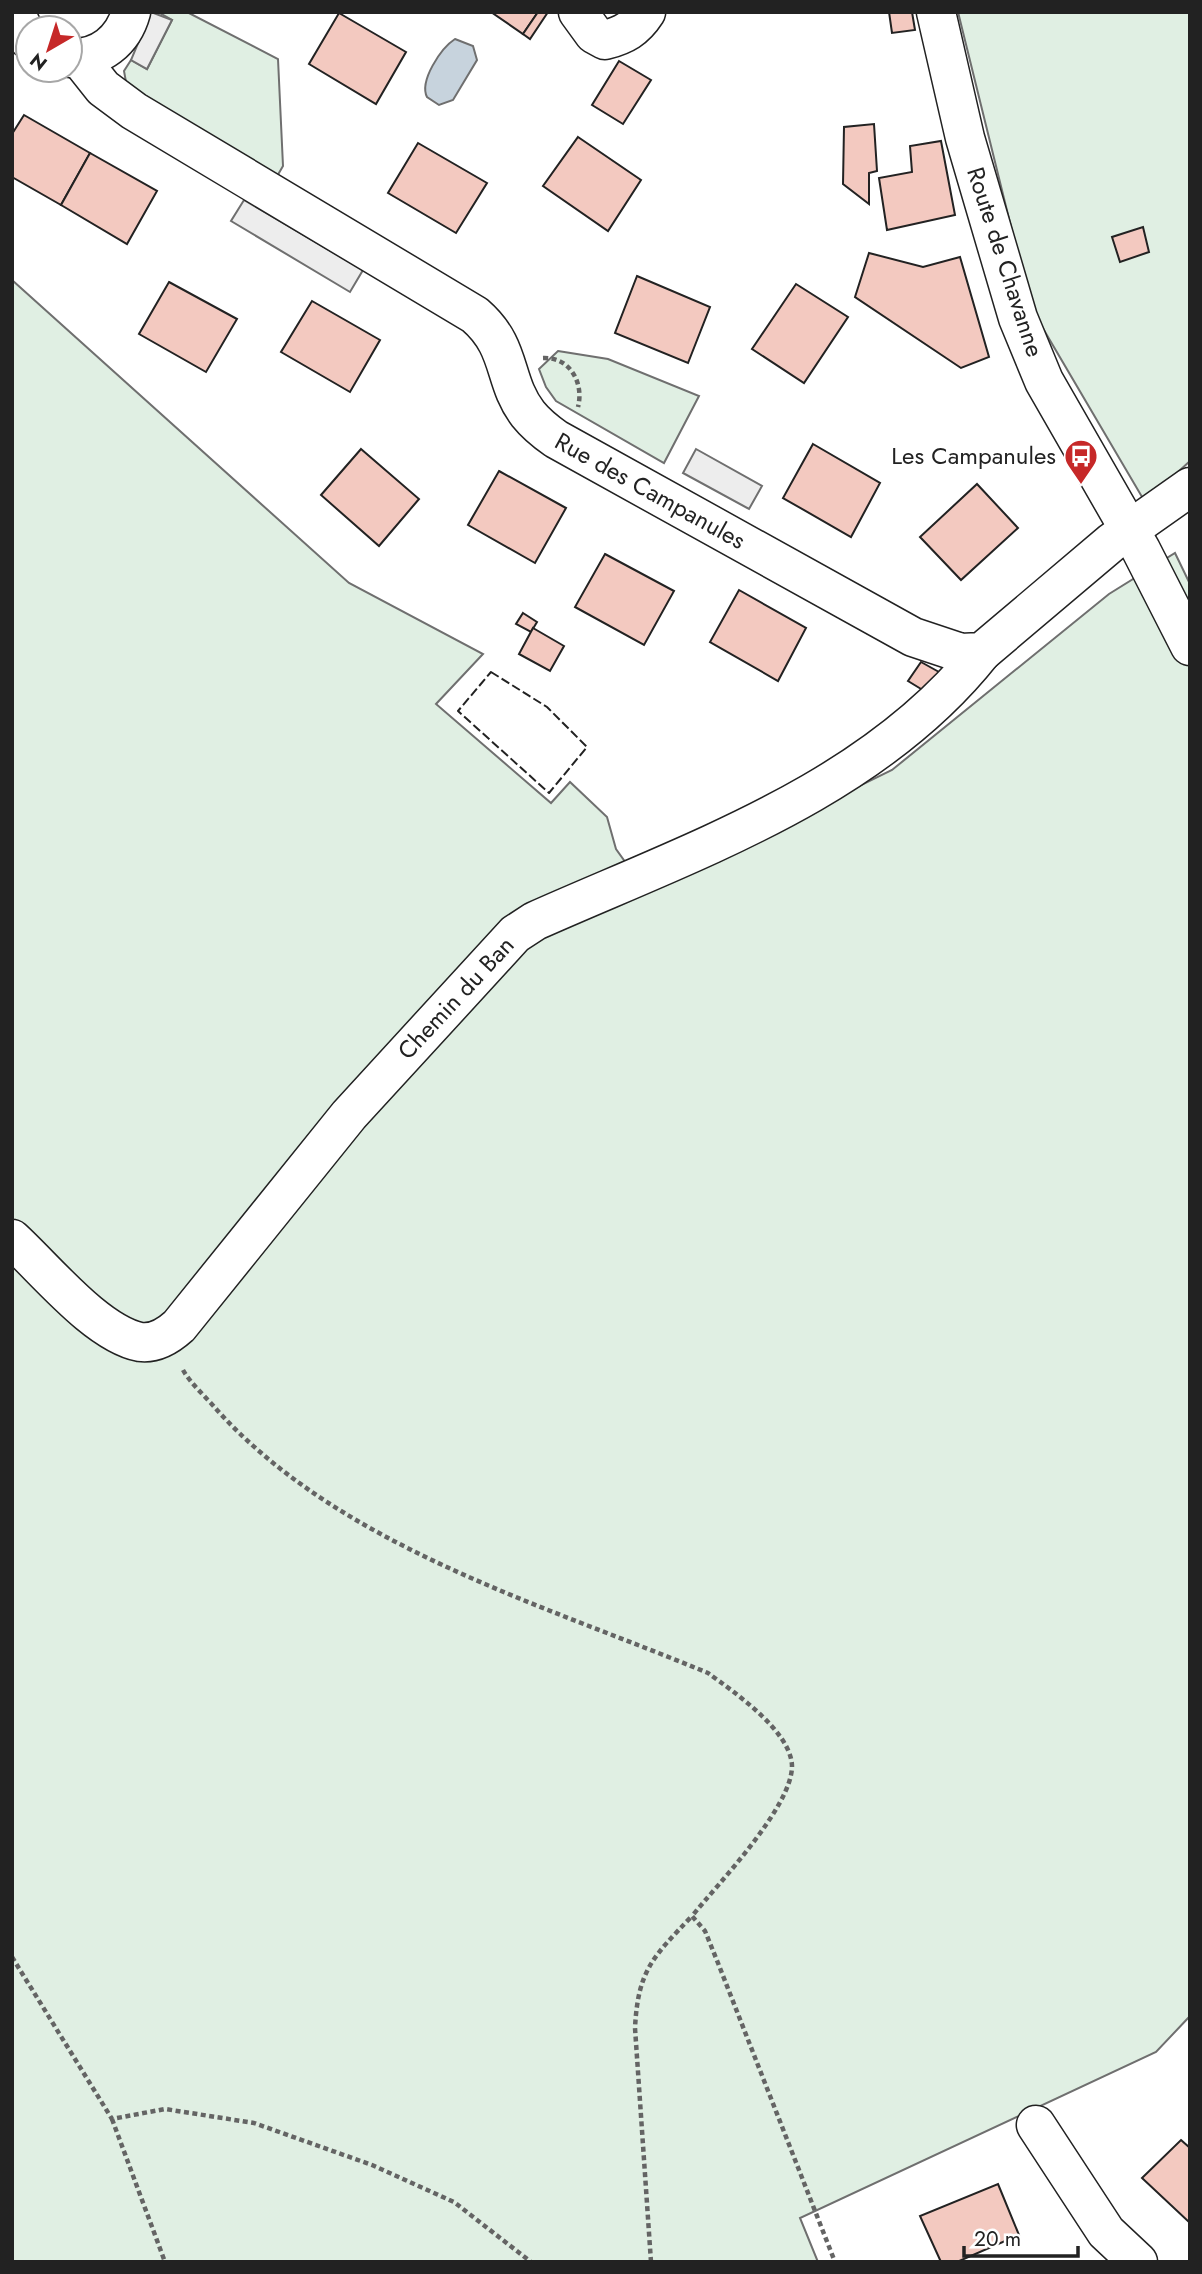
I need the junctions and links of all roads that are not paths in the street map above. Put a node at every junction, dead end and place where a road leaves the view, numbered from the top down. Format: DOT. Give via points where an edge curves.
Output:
graph roads {
  1 [pos="131,12"];
  2 [pos="578,12"];
  3 [pos="646,12"];
  4 [pos="936,12"];
  5 [pos="84,56"];
  6 [pos="84,68"];
  7 [pos="1190,487"];
  8 [pos="1190,519"];
  9 [pos="1135,539"];
  10 [pos="1190,646"];
  11 [pos="982,652"];
  12 [pos="12,1239"];
  13 [pos="1036,2125"];
  14 [pos="1138,2262"];
  1 -- 5 [label="street, Rue des Campanules" via="116,41 99,53"];
  2 -- 3 [label="street" via="594,34 605,40 638,25"];
  4 -- 9 [label="street, Route de Chavanne" via="965,138 1018,318 1044,381"];
  6 -- 11 [label="street, Rue des Campanules" via="134,111 475,315 492,330 503,349 527,413 556,439 913,637 961,653"];
  7 -- 9 [label="street"];
  8 -- 9 [label="street"];
  9 -- 10 [label="street, Route de Chavanne"];
  9 -- 11 [label="street"];
  11 -- 12 [label="street, Chemin du Ban" via="957,684 821,789 515,934 349,1115 167,1337 142,1342 98,1320"];
  13 -- 14 [label="street" via="1106,2232"];
}
